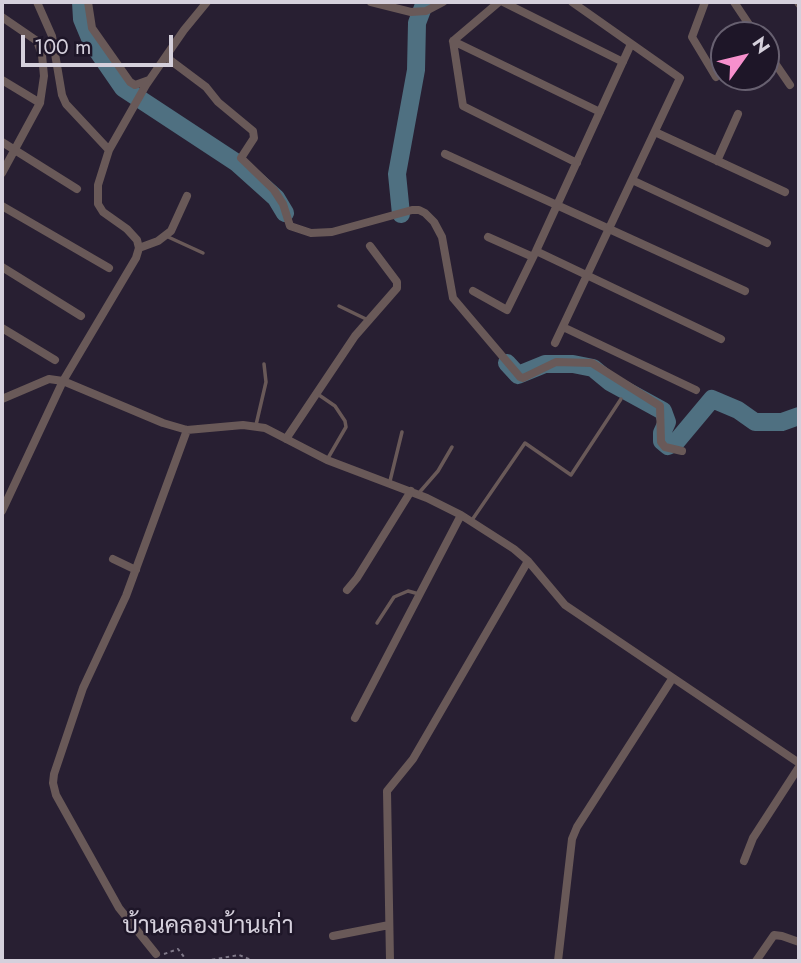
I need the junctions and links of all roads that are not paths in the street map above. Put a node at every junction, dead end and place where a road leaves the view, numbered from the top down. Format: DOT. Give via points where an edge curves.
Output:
graph roads {
  1 [pos="37,2"];
  2 [pos="88,2"];
  3 [pos="207,2"];
  4 [pos="371,2"];
  5 [pos="443,2"];
  6 [pos="501,2"];
  7 [pos="572,2"];
  8 [pos="705,2"];
  9 [pos="734,2"];
  10 [pos="2,18"];
  11 [pos="747,21"];
  12 [pos="453,41"];
  13 [pos="631,44"];
  14 [pos="166,57"];
  15 [pos="623,62"];
  16 [pos="710,66"];
  17 [pos="780,70"];
  18 [pos="2,80"];
  19 [pos="148,82"];
  20 [pos="790,85"];
  21 [pos="40,103"];
  22 [pos="600,112"];
  23 [pos="738,114"];
  24 [pos="654,132"];
  25 [pos="2,142"];
  26 [pos="13,149"];
  27 [pos="109,150"];
  28 [pos="445,154"];
  29 [pos="717,161"];
  30 [pos="577,163"];
  31 [pos="2,173"];
  32 [pos="632,180"];
  33 [pos="76,189"];
  34 [pos="785,192"];
  35 [pos="187,196"];
  36 [pos="557,205"];
  37 [pos="2,206"];
  38 [pos="609,229"];
  39 [pos="166,236"];
  40 [pos="488,237"];
  41 [pos="767,243"];
  42 [pos="370,246"];
  43 [pos="139,248"];
  44 [pos="203,253"];
  45 [pos="535,254"];
  46 [pos="2,267"];
  47 [pos="109,268"];
  48 [pos="587,275"];
  49 [pos="473,291"];
  50 [pos="745,291"];
  51 [pos="339,306"];
  52 [pos="81,316"];
  53 [pos="368,320"];
  54 [pos="563,327"];
  55 [pos="2,328"];
  56 [pos="721,339"];
  57 [pos="555,343"];
  58 [pos="55,360"];
  59 [pos="264,364"];
  60 [pos="63,381"];
  61 [pos="696,390"];
  62 [pos="317,393"];
  63 [pos="2,399"];
  64 [pos="621,399"];
  65 [pos="256,425"];
  66 [pos="187,430"];
  67 [pos="402,432"];
  68 [pos="286,439"];
  69 [pos="452,447"];
  70 [pos="682,451"];
  71 [pos="327,460"];
  72 [pos="390,482"];
  73 [pos="415,493"];
  74 [pos="2,511"];
  75 [pos="461,515"];
  76 [pos="471,522"];
  77 [pos="113,559"];
  78 [pos="528,561"];
  79 [pos="136,570"];
  80 [pos="347,590"];
  81 [pos="421,594"];
  82 [pos="377,623"];
  83 [pos="672,679"];
  84 [pos="355,718"];
  85 [pos="799,765"];
  86 [pos="744,861"];
  87 [pos="389,925"];
  88 [pos="333,936"];
  89 [pos="799,942"];
  90 [pos="156,954"];
  91 [pos="390,961"];
  92 [pos="558,961"];
  93 [pos="756,961"];
  1 -- 27 [label="street" via="52,36 66,104"];
  2 -- 19 [label="street" via="92,28 130,82"];
  3 -- 14 [label="street"];
  4 -- 5 [label="street" via="411,12 426,11"];
  6 -- 12 [label="street"];
  6 -- 15 [label="street"];
  7 -- 13 [label="street"];
  8 -- 16 [label="street" via="692,37"];
  9 -- 11 [label="street"];
  10 -- 21 [label="street" via="40,46 44,76"];
  12 -- 22 [label="street"];
  12 -- 30 [label="street" via="463,106"];
  13 -- 15 [label="street"];
  13 -- 24 [label="street" via="680,78"];
  14 -- 19 [label="street"];
  14 -- 70 [label="street" via="253,131 254,138 240,157 274,190 290,226 332,233 412,211 425,213 442,237 453,298 520,377 556,362 592,363 660,406 661,442"];
  15 -- 22 [label="street"];
  17 -- 20 [label="street"];
  18 -- 21 [label="street"];
  19 -- 27 [label="street"];
  21 -- 26 [label="street"];
  22 -- 30 [label="street"];
  23 -- 29 [label="street"];
  24 -- 29 [label="street"];
  24 -- 32 [label="street"];
  25 -- 26 [label="street"];
  26 -- 31 [label="street"];
  26 -- 33 [label="street"];
  27 -- 43 [label="street" via="98,185 98,204 133,234"];
  28 -- 36 [label="street"];
  29 -- 34 [label="street"];
  30 -- 36 [label="street"];
  32 -- 38 [label="street"];
  32 -- 41 [label="street"];
  35 -- 39 [label="street"];
  36 -- 38 [label="street"];
  36 -- 45 [label="street"];
  37 -- 47 [label="street"];
  38 -- 48 [label="street"];
  38 -- 50 [label="street"];
  39 -- 43 [label="street"];
  39 -- 44 [label="lane"];
  40 -- 45 [label="street"];
  42 -- 53 [label="street" via="398,285"];
  43 -- 60 [label="street" via="132,269"];
  45 -- 48 [label="street"];
  45 -- 49 [label="street" via="507,310"];
  46 -- 52 [label="street"];
  48 -- 54 [label="street"];
  48 -- 56 [label="street"];
  51 -- 53 [label="lane"];
  53 -- 62 [label="street"];
  54 -- 57 [label="street"];
  54 -- 61 [label="street"];
  55 -- 58 [label="street"];
  59 -- 65 [label="lane" via="266,382"];
  60 -- 63 [label="street" via="49,379"];
  60 -- 66 [label="street"];
  60 -- 74 [label="street"];
  62 -- 68 [label="street"];
  62 -- 71 [label="lane" via="335,406 346,427"];
  64 -- 76 [label="lane" via="571,475 525,443"];
  65 -- 66 [label="street"];
  65 -- 68 [label="street"];
  66 -- 79 [label="street"];
  67 -- 72 [label="lane"];
  68 -- 71 [label="street"];
  69 -- 73 [label="lane" via="438,471"];
  71 -- 72 [label="street"];
  72 -- 73 [label="street"];
  73 -- 75 [label="street"];
  73 -- 80 [label="street"];
  75 -- 76 [label="street"];
  75 -- 81 [label="street"];
  76 -- 78 [label="street"];
  77 -- 79 [label="street"];
  78 -- 83 [label="street" via="565,605"];
  78 -- 87 [label="street" via="419,749 387,791"];
  79 -- 90 [label="street" via="83,688 53,783 119,908"];
  81 -- 82 [label="lane" via="408,591 394,597"];
  81 -- 84 [label="street"];
  83 -- 85 [label="street"];
  83 -- 92 [label="street" via="572,839"];
  85 -- 86 [label="street" via="753,838"];
  87 -- 88 [label="street"];
  87 -- 91 [label="street"];
  89 -- 93 [label="street" via="774,935"];
}
